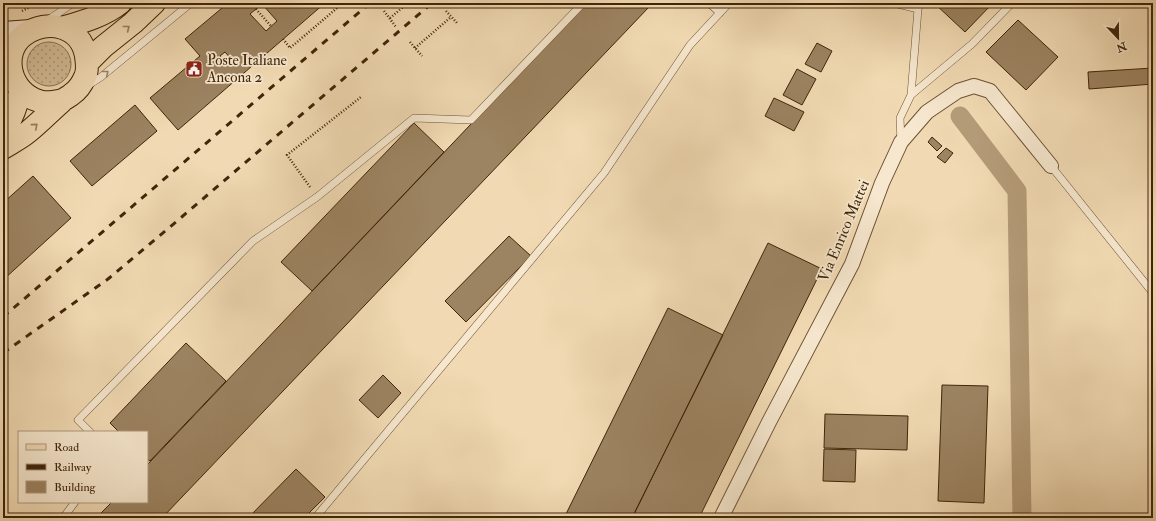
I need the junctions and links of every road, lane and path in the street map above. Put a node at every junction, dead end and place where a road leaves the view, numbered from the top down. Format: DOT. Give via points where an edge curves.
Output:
graph roads {
  1 [pos="38,3"];
  2 [pos="73,3"];
  3 [pos="120,3"];
  4 [pos="154,3"];
  5 [pos="343,3"];
  6 [pos="408,3"];
  7 [pos="583,3"];
  8 [pos="709,3"];
  9 [pos="729,3"];
  10 [pos="894,3"];
  11 [pos="1012,3"];
  12 [pos="189,4"];
  13 [pos="919,6"];
  14 [pos="256,9"];
  15 [pos="384,11"];
  16 [pos="446,12"];
  17 [pos="720,13"];
  18 [pos="451,17"];
  19 [pos="390,18"];
  20 [pos="31,22"];
  21 [pos="458,24"];
  22 [pos="271,26"];
  23 [pos="396,27"];
  24 [pos="62,28"];
  25 [pos="3,32"];
  26 [pos="283,40"];
  27 [pos="410,42"];
  28 [pos="415,48"];
  29 [pos="422,56"];
  30 [pos="87,64"];
  31 [pos="7,68"];
  32 [pos="20,90"];
  33 [pos="911,95"];
  34 [pos="68,97"];
  35 [pos="361,97"];
  36 [pos="3,134"];
  37 [pos="901,142"];
  38 [pos="3,148"];
  39 [pos="1051,166"];
  40 [pos="317,197"];
  41 [pos="1153,293"];
  42 [pos="89,431"];
  43 [pos="74,503"];
  44 [pos="63,518"];
  45 [pos="315,518"];
  46 [pos="721,518"];
  1 -- 20 [label="path"];
  2 -- 20 [label="lane"];
  3 -- 24 [label="main road" via="106,12"];
  30 -- 4 [label="main road, one-way"];
  5 -- 26 [label="path" via="290,48"];
  6 -- 19 [label="path"];
  7 -- 40 [label="lane" via="471,120 414,118"];
  8 -- 17 [label="lane"];
  9 -- 17 [label="lane"];
  10 -- 13 [label="lane"];
  11 -- 33 [label="lane" via="972,44"];
  34 -- 12 [label="lane, one-way" via="101,77"];
  13 -- 33 [label="lane"];
  14 -- 22 [label="path"];
  15 -- 19 [label="path"];
  16 -- 18 [label="path"];
  17 -- 45 [label="lane" via="690,45 604,173"];
  18 -- 21 [label="path"];
  18 -- 28 [label="path"];
  19 -- 23 [label="path"];
  20 -- 24 [label="main road"];
  20 -- 25 [label="main road"];
  20 -- 31 [label="main road" via="13,48"];
  24 -- 30 [label="main road" via="80,42"];
  27 -- 28 [label="path"];
  28 -- 29 [label="path"];
  30 -- 34 [label="main road" via="86,75 81,85"];
  31 -- 32 [label="main road"];
  32 -- 34 [label="main road" via="29,98 40,102 52,102"];
  32 -- 36 [label="main road" via="12,119"];
  33 -- 37 [label="lane" via="900,118"];
  38 -- 34 [label="main road, one-way" via="27,133"];
  35 -- 40 [label="path" via="287,155"];
  37 -- 39 [label="street, Via Enrico Mattei" via="927,112 958,91 974,86 990,91"];
  37 -- 46 [label="street, Via Enrico Mattei" via="882,183 852,264"];
  39 -- 41 [label="lane"];
  40 -- 42 [label="lane" via="253,240 78,420"];
  43 -- 44 [label="lane"];
}
